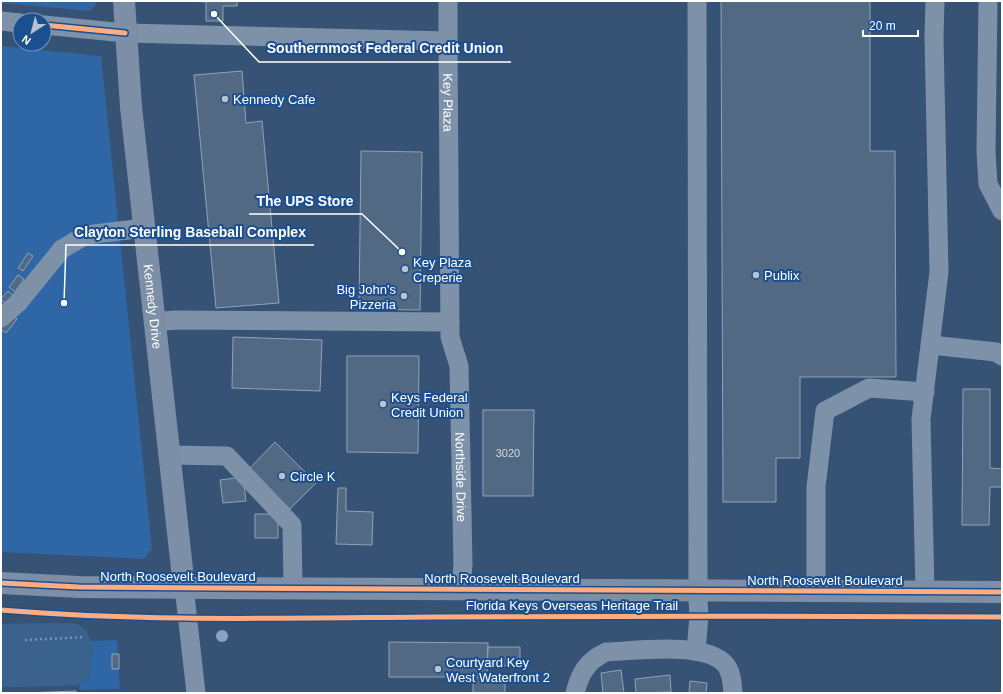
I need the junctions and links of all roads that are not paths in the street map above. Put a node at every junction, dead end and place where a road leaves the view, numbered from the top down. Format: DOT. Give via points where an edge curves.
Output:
graph roads {
  1 [pos="124,1"];
  2 [pos="448,1"];
  3 [pos="697,1"];
  4 [pos="935,1"];
  5 [pos="988,1"];
  6 [pos="1,21"];
  7 [pos="12,22"];
  8 [pos="52,26"];
  9 [pos="125,33"];
  10 [pos="448,41"];
  11 [pos="994,53"];
  12 [pos="994,152"];
  13 [pos="1002,211"];
  14 [pos="144,228"];
  15 [pos="1,318"];
  16 [pos="154,322"];
  17 [pos="450,322"];
  18 [pos="931,345"];
  19 [pos="1002,356"];
  20 [pos="459,366"];
  21 [pos="925,392"];
  22 [pos="170,456"];
  23 [pos="1,583"];
  24 [pos="184,587"];
  25 [pos="293,587"];
  26 [pos="461,589"];
  27 [pos="816,590"];
  28 [pos="698,591"];
  29 [pos="925,591"];
  30 [pos="1002,592"];
  31 [pos="696,651"];
  32 [pos="196,693"];
  33 [pos="575,693"];
  34 [pos="733,693"];
  1 -- 9 [label="main road, Kennedy Drive"];
  2 -- 10 [label="street, Key Plaza"];
  3 -- 28 [label="street"];
  4 -- 18 [label="street" via="939,272"];
  5 -- 11 [label="street"];
  6 -- 7 [label="street"];
  8 -- 9 [label="street"];
  9 -- 10 [label="street"];
  9 -- 14 [label="main road, Kennedy Drive"];
  10 -- 17 [label="street, Key Plaza"];
  11 -- 12 [label="street"];
  12 -- 13 [label="street" via="988,184"];
  14 -- 15 [label="street" via="86,235 62,249 18,303"];
  14 -- 16 [label="main road, Kennedy Drive"];
  16 -- 17 [label="street"];
  16 -- 22 [label="main road, Kennedy Drive"];
  17 -- 20 [label="street, Key Plaza" via="450,337"];
  18 -- 19 [label="street" via="996,352"];
  18 -- 21 [label="street"];
  20 -- 26 [label="street, Northside Drive"];
  21 -- 27 [label="street" via="869,388 825,410 816,487"];
  21 -- 29 [label="street" via="921,419"];
  22 -- 24 [label="main road, Kennedy Drive"];
  22 -- 25 [label="street" via="227,456 292,525"];
  23 -- 24 [label="main road, North Roosevelt Boulevard" via="79,587"];
  24 -- 25 [label="main road, North Roosevelt Boulevard"];
  24 -- 32 [label="street"];
  25 -- 26 [label="main road, North Roosevelt Boulevard"];
  26 -- 28 [label="main road, North Roosevelt Boulevard"];
  27 -- 28 [label="main road, North Roosevelt Boulevard"];
  27 -- 29 [label="main road, North Roosevelt Boulevard"];
  28 -- 31 [label="street" via="700,616"];
  29 -- 30 [label="main road, North Roosevelt Boulevard"];
  31 -- 33 [label="street" via="678,649 606,652 587,664 579,677"];
  31 -- 34 [label="street" via="716,657 726,665 732,679"];
}
